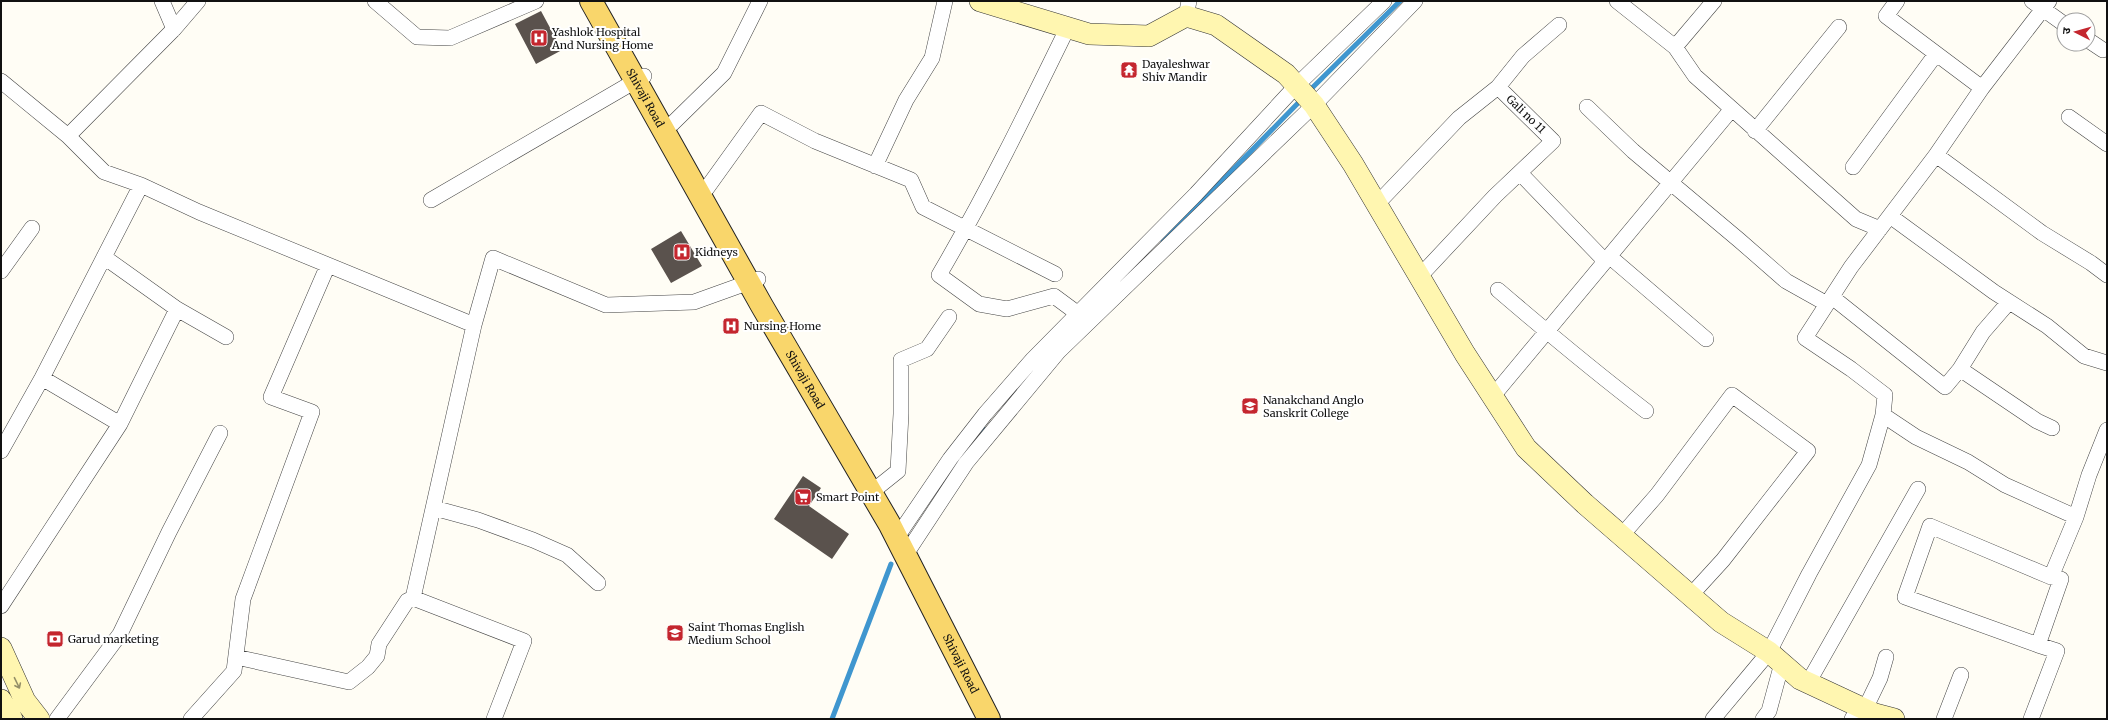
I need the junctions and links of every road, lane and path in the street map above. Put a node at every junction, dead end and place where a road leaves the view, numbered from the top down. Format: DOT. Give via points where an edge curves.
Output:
graph roads {
  1 [pos="162,1"];
  2 [pos="198,1"];
  3 [pos="375,1"];
  4 [pos="536,1"];
  5 [pos="591,1"];
  6 [pos="604,1"];
  7 [pos="760,1"];
  8 [pos="945,1"];
  9 [pos="1384,1"];
  10 [pos="1415,1"];
  11 [pos="1617,1"];
  12 [pos="1714,1"];
  13 [pos="1897,1"];
  14 [pos="986,2"];
  15 [pos="2041,4"];
  16 [pos="1188,8"];
  17 [pos="2056,17"];
  18 [pos="1559,25"];
  19 [pos="1068,27"];
  20 [pos="1839,27"];
  21 [pos="174,29"];
  22 [pos="2096,45"];
  23 [pos="1675,47"];
  24 [pos="2103,50"];
  25 [pos="1936,54"];
  26 [pos="640,78"];
  27 [pos="1,81"];
  28 [pos="1498,87"];
  29 [pos="1982,88"];
  30 [pos="1304,95"];
  31 [pos="1587,107"];
  32 [pos="1731,110"];
  33 [pos="2069,117"];
  34 [pos="672,124"];
  35 [pos="1755,131"];
  36 [pos="68,136"];
  37 [pos="2107,144"];
  38 [pos="1936,155"];
  39 [pos="875,166"];
  40 [pos="1853,167"];
  41 [pos="1520,172"];
  42 [pos="1669,182"];
  43 [pos="141,185"];
  44 [pos="703,191"];
  45 [pos="431,200"];
  46 [pos="1377,204"];
  47 [pos="1890,216"];
  48 [pos="32,228"];
  49 [pos="966,229"];
  50 [pos="1880,229"];
  51 [pos="104,257"];
  52 [pos="1607,259"];
  53 [pos="328,265"];
  54 [pos="1,271"];
  55 [pos="1055,274"];
  56 [pos="2107,275"];
  57 [pos="1420,276"];
  58 [pos="754,281"];
  59 [pos="1498,290"];
  60 [pos="1829,301"];
  61 [pos="2009,302"];
  62 [pos="177,308"];
  63 [pos="1077,313"];
  64 [pos="950,317"];
  65 [pos="474,325"];
  66 [pos="1549,331"];
  67 [pos="226,337"];
  68 [pos="1706,339"];
  69 [pos="2107,362"];
  70 [pos="1960,369"];
  71 [pos="42,378"];
  72 [pos="1493,396"];
  73 [pos="1646,411"];
  74 [pos="1883,415"];
  75 [pos="120,424"];
  76 [pos="2052,428"];
  77 [pos="2107,430"];
  78 [pos="220,433"];
  79 [pos="1,451"];
  80 [pos="878,487"];
  81 [pos="1918,489"];
  82 [pos="434,508"];
  83 [pos="2076,517"];
  84 [pos="1622,535"];
  85 [pos="904,542"];
  86 [pos="2051,577"];
  87 [pos="598,583"];
  88 [pos="1691,595"];
  89 [pos="413,598"];
  90 [pos="1,606"];
  91 [pos="2038,645"];
  92 [pos="1,648"];
  93 [pos="236,657"];
  94 [pos="1775,658"];
  95 [pos="1886,658"];
  96 [pos="1961,675"];
  97 [pos="1808,683"];
  98 [pos="1,700"];
  99 [pos="1859,712"];
  100 [pos="12,719"];
  101 [pos="39,719"];
  102 [pos="57,719"];
  103 [pos="191,719"];
  104 [pos="494,719"];
  105 [pos="989,719"];
  106 [pos="999,719"];
  107 [pos="1713,719"];
  108 [pos="1763,719"];
  109 [pos="1894,719"];
  110 [pos="1944,719"];
  111 [pos="2031,719"];
  1 -- 21 [label="street"];
  2 -- 21 [label="street"];
  3 -- 4 [label="street" via="417,37 450,38"];
  5 -- 26 [label="main road, Shivaji Road"];
  6 -- 26 [label="main road"];
  7 -- 34 [label="street" via="724,73"];
  8 -- 39 [label="street" via="932,58 906,100"];
  9 -- 30 [label="street"];
  10 -- 30 [label="street"];
  11 -- 23 [label="street"];
  12 -- 23 [label="street"];
  13 -- 25 [label="street" via="1886,16"];
  14 -- 19 [label="street"];
  15 -- 17 [label="street"];
  15 -- 29 [label="street"];
  16 -- 19 [label="street" via="1149,36 1089,34"];
  16 -- 30 [label="street" via="1286,74"];
  18 -- 28 [label="street" via="1523,56"];
  19 -- 49 [label="street"];
  20 -- 35 [label="street"];
  21 -- 36 [label="street"];
  22 -- 24 [label="street"];
  23 -- 32 [label="street" via="1694,76"];
  25 -- 29 [label="street"];
  25 -- 40 [label="street"];
  26 -- 34 [label="main road"];
  26 -- 44 [label="main road, Shivaji Road"];
  26 -- 45 [label="street"];
  27 -- 36 [label="street"];
  28 -- 41 [label="street, Gali no 11" via="1554,141"];
  28 -- 46 [label="street" via="1460,118"];
  29 -- 38 [label="street"];
  30 -- 46 [label="street" via="1353,164"];
  30 -- 63 [label="street" via="1196,194"];
  30 -- 85 [label="street" via="1059,351"];
  31 -- 42 [label="street"];
  32 -- 35 [label="street"];
  32 -- 42 [label="street"];
  33 -- 37 [label="street"];
  34 -- 44 [label="main road"];
  35 -- 50 [label="street" via="1856,219"];
  36 -- 43 [label="street" via="104,172"];
  38 -- 47 [label="street"];
  38 -- 56 [label="street" via="2042,233"];
  39 -- 44 [label="street" via="814,141 761,113"];
  39 -- 49 [label="street" via="911,180 923,207"];
  41 -- 52 [label="street"];
  41 -- 57 [label="street"];
  42 -- 52 [label="street"];
  42 -- 60 [label="street" via="1786,281"];
  43 -- 51 [label="street"];
  43 -- 53 [label="street" via="199,212"];
  44 -- 58 [label="main road, Shivaji Road"];
  46 -- 57 [label="street"];
  47 -- 50 [label="street"];
  47 -- 61 [label="street"];
  48 -- 54 [label="street"];
  49 -- 55 [label="street"];
  49 -- 63 [label="street" via="939,275 979,304 1007,309 1054,296"];
  50 -- 60 [label="street"];
  51 -- 62 [label="street"];
  51 -- 71 [label="street"];
  52 -- 66 [label="street"];
  52 -- 68 [label="street"];
  53 -- 65 [label="street"];
  53 -- 93 [label="street" via="271,397 312,412 243,599"];
  57 -- 72 [label="street" via="1465,354"];
  58 -- 65 [label="street" via="694,302 606,305 493,258"];
  58 -- 80 [label="main road"];
  58 -- 85 [label="main road, Shivaji Road"];
  59 -- 66 [label="street"];
  60 -- 70 [label="street" via="1946,386"];
  60 -- 74 [label="street" via="1805,338 1851,368 1885,395"];
  61 -- 69 [label="street" via="2047,326 2084,356"];
  61 -- 70 [label="street" via="1983,332"];
  62 -- 67 [label="street"];
  62 -- 75 [label="street"];
  63 -- 85 [label="street" via="1033,359 950,459"];
  64 -- 80 [label="street" via="927,349 901,360 898,471"];
  65 -- 82 [label="street"];
  66 -- 72 [label="street"];
  66 -- 73 [label="street" via="1575,356"];
  70 -- 76 [label="street" via="2037,421"];
  71 -- 75 [label="street"];
  71 -- 79 [label="street"];
  72 -- 84 [label="street" via="1526,448"];
  74 -- 83 [label="street" via="1916,437 1968,462 2004,485"];
  74 -- 94 [label="street" via="1869,465 1809,574"];
  75 -- 90 [label="street"];
  77 -- 83 [label="street"];
  78 -- 102 [label="street" via="120,634"];
  80 -- 85 [label="main road"];
  81 -- 97 [label="street"];
  82 -- 87 [label="street" via="478,520 567,555"];
  82 -- 89 [label="street"];
  83 -- 86 [label="street"];
  84 -- 88 [label="street"];
  84 -- 88 [label="street" via="1657,495 1732,395 1808,451 1723,560"];
  85 -- 105 [label="main road, Shivaji Road"];
  85 -- 106 [label="main road"];
  86 -- 91 [label="street" via="2061,579"];
  86 -- 91 [label="street" via="1930,526 1905,597"];
  88 -- 94 [label="street" via="1721,622"];
  89 -- 93 [label="street" via="407,601 380,644 377,656 349,682"];
  89 -- 104 [label="street" via="524,641"];
  91 -- 111 [label="street" via="2057,651"];
  92 -- 101 [label="street, one-way" via="26,700"];
  93 -- 103 [label="street" via="234,671"];
  94 -- 97 [label="street"];
  94 -- 107 [label="street"];
  94 -- 108 [label="street" via="1769,711"];
  95 -- 99 [label="street" via="1880,678"];
  96 -- 110 [label="street"];
  97 -- 99 [label="street"];
  98 -- 100 [label="street"];
  99 -- 109 [label="street"];
}
